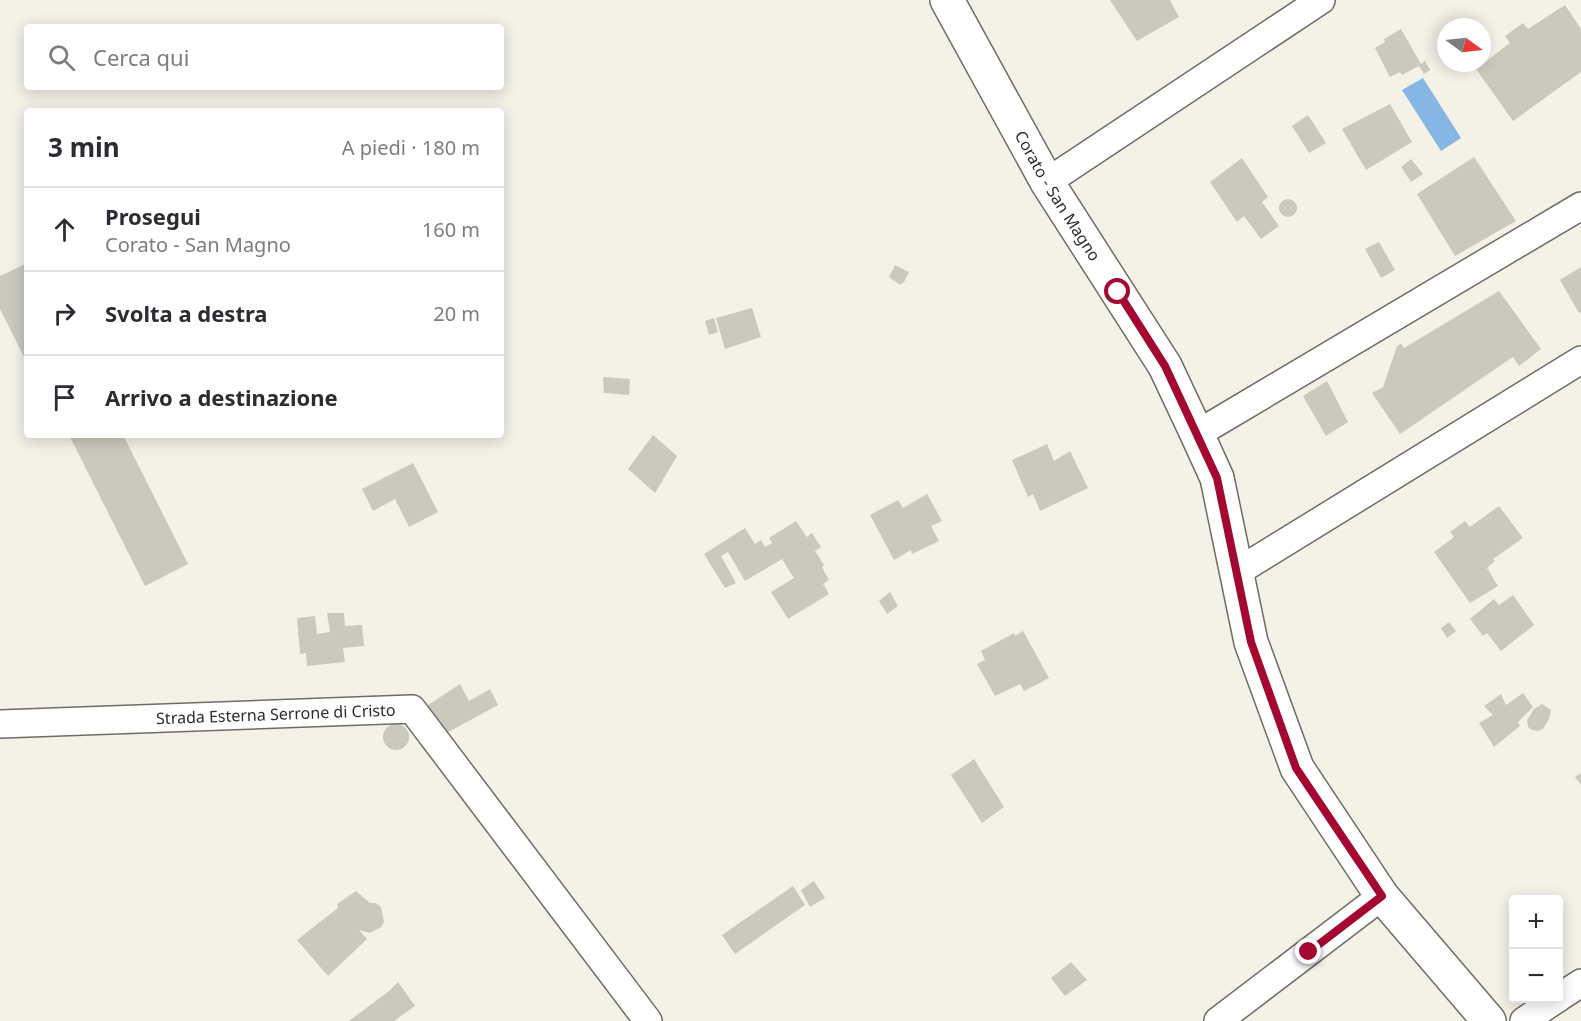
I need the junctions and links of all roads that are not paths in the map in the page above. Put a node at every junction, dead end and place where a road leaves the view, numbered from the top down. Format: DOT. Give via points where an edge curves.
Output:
graph roads {
  1 [pos="947,0"];
  2 [pos="1321,0"];
  3 [pos="1047,182"];
  4 [pos="1581,206"];
  5 [pos="1581,360"];
  6 [pos="1197,434"];
  7 [pos="1237,572"];
  8 [pos="0,724"];
  9 [pos="1382,896"];
  10 [pos="1581,983"];
  11 [pos="1563,995"];
  12 [pos="1551,1003"];
  13 [pos="648,1021"];
  14 [pos="1218,1021"];
  15 [pos="1489,1021"];
  16 [pos="1524,1021"];
  1 -- 3 [label="main road, Corato - San Magno"];
  2 -- 3 [label="street"];
  3 -- 6 [label="main road, Corato - San Magno" via="1165,366"];
  4 -- 6 [label="street"];
  5 -- 7 [label="street"];
  6 -- 7 [label="main road, Corato - San Magno" via="1217,478"];
  7 -- 9 [label="main road, Corato - San Magno" via="1251,642 1296,768"];
  8 -- 13 [label="street, Strada Esterna Serrone di Cristo" via="412,709"];
  9 -- 14 [label="street"];
  9 -- 15 [label="main road, Corato - San Magno"];
  10 -- 11 [label="street"];
  12 -- 16 [label="street"];
}
